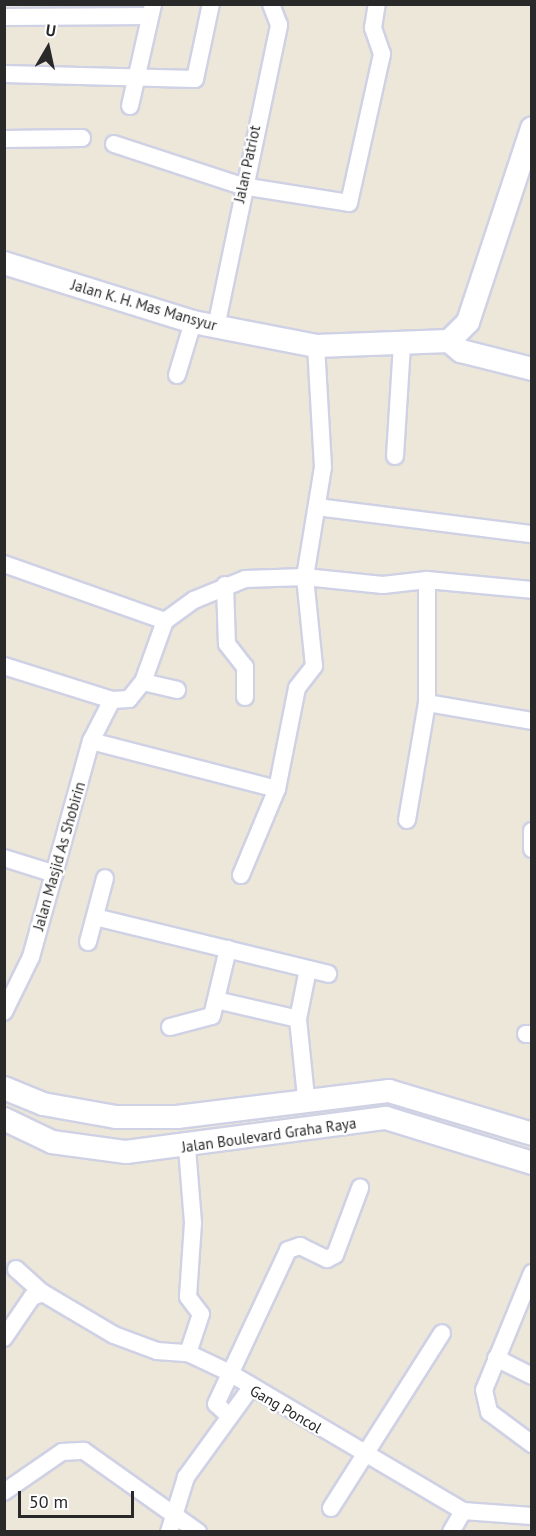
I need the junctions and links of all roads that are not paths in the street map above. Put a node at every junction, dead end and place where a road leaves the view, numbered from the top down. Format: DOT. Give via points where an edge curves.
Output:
graph roads {
  1 [pos="211,4"];
  2 [pos="272,4"];
  3 [pos="377,4"];
  4 [pos="151,10"];
  5 [pos="4,17"];
  6 [pos="4,74"];
  7 [pos="137,74"];
  8 [pos="130,106"];
  9 [pos="531,128"];
  10 [pos="82,138"];
  11 [pos="4,139"];
  12 [pos="114,144"];
  13 [pos="242,186"];
  14 [pos="4,263"];
  15 [pos="193,322"];
  16 [pos="216,327"];
  17 [pos="448,341"];
  18 [pos="316,346"];
  19 [pos="402,346"];
  20 [pos="531,369"];
  21 [pos="177,375"];
  22 [pos="395,456"];
  23 [pos="317,507"];
  24 [pos="531,534"];
  25 [pos="4,564"];
  26 [pos="305,577"];
  27 [pos="427,580"];
  28 [pos="225,585"];
  29 [pos="531,590"];
  30 [pos="165,621"];
  31 [pos="4,666"];
  32 [pos="142,682"];
  33 [pos="177,690"];
  34 [pos="245,697"];
  35 [pos="111,700"];
  36 [pos="427,704"];
  37 [pos="531,721"];
  38 [pos="91,741"];
  39 [pos="277,789"];
  40 [pos="407,820"];
  41 [pos="531,831"];
  42 [pos="531,849"];
  43 [pos="4,858"];
  44 [pos="55,874"];
  45 [pos="241,875"];
  46 [pos="105,878"];
  47 [pos="95,916"];
  48 [pos="88,942"];
  49 [pos="228,949"];
  50 [pos="308,969"];
  51 [pos="328,974"];
  52 [pos="216,1000"];
  53 [pos="4,1012"];
  54 [pos="298,1019"];
  55 [pos="170,1027"];
  56 [pos="4,1088"];
  57 [pos="389,1091"];
  58 [pos="306,1098"];
  59 [pos="386,1118"];
  60 [pos="4,1119"];
  61 [pos="531,1134"];
  62 [pos="187,1148"];
  63 [pos="531,1163"];
  64 [pos="360,1188"];
  65 [pos="16,1269"];
  66 [pos="531,1273"];
  67 [pos="43,1293"];
  68 [pos="527,1299"];
  69 [pos="442,1333"];
  70 [pos="4,1338"];
  71 [pos="188,1353"];
  72 [pos="496,1358"];
  73 [pos="228,1372"];
  74 [pos="531,1376"];
  75 [pos="250,1389"];
  76 [pos="228,1415"];
  77 [pos="531,1444"];
  78 [pos="364,1453"];
  79 [pos="4,1492"];
  80 [pos="331,1508"];
  81 [pos="463,1512"];
  82 [pos="172,1513"];
  83 [pos="531,1516"];
  84 [pos="169,1532"];
  85 [pos="198,1532"];
  86 [pos="451,1532"];
  1 -- 7 [label="street" via="195,79"];
  2 -- 13 [label="street, Jalan Patriot" via="281,17"];
  3 -- 13 [label="street" via="373,28 382,54 350,201 341,205"];
  4 -- 5 [label="street"];
  4 -- 7 [label="street"];
  6 -- 7 [label="street"];
  7 -- 8 [label="street"];
  9 -- 17 [label="main road" via="468,322"];
  10 -- 11 [label="street"];
  12 -- 13 [label="street"];
  13 -- 16 [label="street, Jalan Patriot"];
  14 -- 15 [label="main road, Jalan K. H. Mas Mansyur"];
  15 -- 16 [label="main road, Jalan K. H. Mas Mansyur"];
  15 -- 21 [label="street"];
  16 -- 18 [label="main road, Jalan K. H. Mas Mansyur"];
  17 -- 19 [label="main road, Jalan K. H. Mas Mansyur"];
  17 -- 20 [label="main road" via="460,351"];
  18 -- 19 [label="main road, Jalan K. H. Mas Mansyur"];
  18 -- 23 [label="street" via="323,468"];
  19 -- 22 [label="street"];
  23 -- 24 [label="street"];
  23 -- 26 [label="street"];
  25 -- 30 [label="street"];
  26 -- 27 [label="street" via="383,585"];
  26 -- 28 [label="street"];
  26 -- 39 [label="street" via="314,666 297,688"];
  27 -- 29 [label="street"];
  27 -- 36 [label="street"];
  28 -- 30 [label="street"];
  28 -- 34 [label="street" via="228,644 245,667"];
  30 -- 32 [label="street"];
  31 -- 35 [label="street"];
  32 -- 33 [label="street"];
  32 -- 35 [label="street" via="129,699"];
  35 -- 38 [label="street, Jalan Masjid As Shobirin"];
  36 -- 37 [label="street"];
  36 -- 40 [label="street"];
  38 -- 39 [label="street"];
  38 -- 44 [label="street, Jalan Masjid As Shobirin"];
  39 -- 45 [label="street"];
  41 -- 42 [label="street"];
  43 -- 44 [label="street"];
  44 -- 53 [label="street, Jalan Masjid As Shobirin" via="31,957"];
  46 -- 47 [label="street"];
  47 -- 48 [label="street"];
  47 -- 49 [label="street"];
  49 -- 50 [label="street"];
  49 -- 52 [label="street"];
  50 -- 51 [label="street"];
  50 -- 54 [label="street"];
  52 -- 54 [label="street"];
  52 -- 55 [label="street" via="212,1016"];
  54 -- 58 [label="street"];
  56 -- 58 [label="main road, Jalan Boulevard Graha Raya" via="43,1104 116,1117 177,1117"];
  57 -- 58 [label="main road, Jalan Boulevard Graha Raya"];
  57 -- 59 [label="main road"];
  57 -- 61 [label="main road, Jalan Boulevard Graha Raya"];
  59 -- 62 [label="main road, Jalan Boulevard Graha Raya"];
  59 -- 63 [label="main road, Jalan Boulevard Graha Raya"];
  60 -- 62 [label="main road, Jalan Boulevard Graha Raya" via="52,1142 126,1152"];
  62 -- 71 [label="street" via="193,1223 189,1297 201,1314"];
  64 -- 73 [label="street" via="335,1255 327,1259 300,1246 288,1250"];
  65 -- 67 [label="street, Gang Poncol"];
  66 -- 68 [label="street"];
  67 -- 70 [label="street" via="32,1297"];
  67 -- 71 [label="street, Gang Poncol" via="114,1335 157,1351"];
  68 -- 72 [label="street"];
  69 -- 78 [label="street"];
  71 -- 73 [label="street, Gang Poncol"];
  72 -- 74 [label="street"];
  72 -- 77 [label="street" via="485,1402"];
  73 -- 75 [label="street, Gang Poncol"];
  73 -- 76 [label="street" via="216,1404"];
  75 -- 76 [label="street"];
  75 -- 78 [label="street, Gang Poncol"];
  76 -- 82 [label="street" via="186,1477"];
  78 -- 80 [label="street"];
  78 -- 81 [label="street, Gang Poncol"];
  79 -- 82 [label="street" via="62,1452 84,1451"];
  81 -- 83 [label="street, Gang Poncol"];
  81 -- 86 [label="street"];
  82 -- 84 [label="street"];
  82 -- 85 [label="street"];
}
